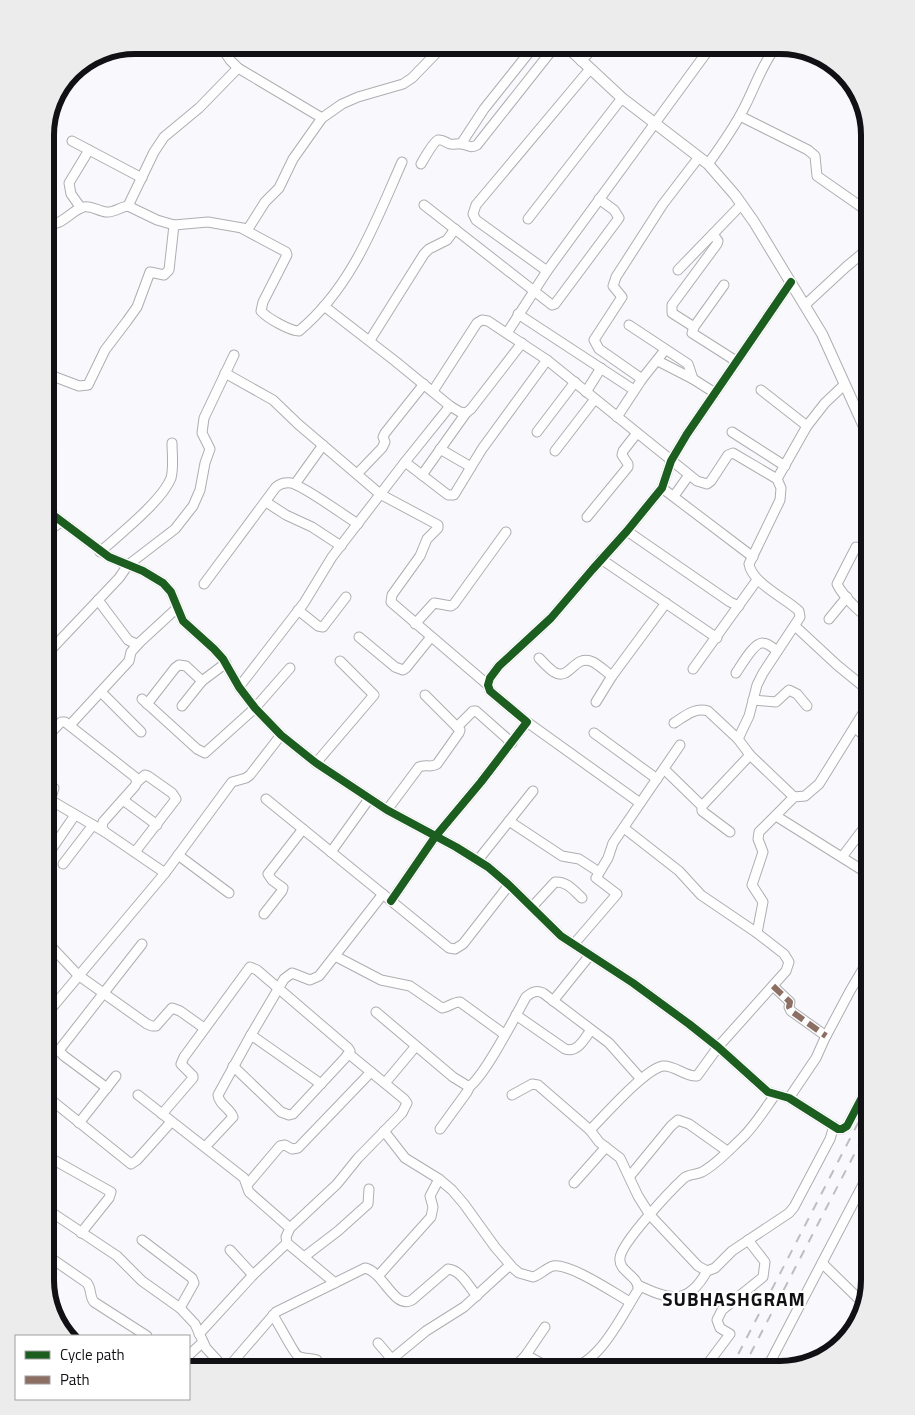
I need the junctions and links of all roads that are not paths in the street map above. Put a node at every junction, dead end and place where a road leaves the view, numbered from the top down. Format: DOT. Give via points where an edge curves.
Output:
graph roads {
  1 [pos="226,54"];
  2 [pos="435,54"];
  3 [pos="528,54"];
  4 [pos="549,54"];
  5 [pos="574,54"];
  6 [pos="588,54"];
  7 [pos="706,54"];
  8 [pos="771,54"];
  9 [pos="581,61"];
  10 [pos="238,68"];
  11 [pos="590,69"];
  12 [pos="622,98"];
  13 [pos="740,116"];
  14 [pos="322,118"];
  15 [pos="655,124"];
  16 [pos="72,141"];
  17 [pos="461,144"];
  18 [pos="89,150"];
  19 [pos="699,157"];
  20 [pos="402,162"];
  21 [pos="421,164"];
  22 [pos="708,164"];
  23 [pos="142,178"];
  24 [pos="599,199"];
  25 [pos="742,204"];
  26 [pos="424,205"];
  27 [pos="128,206"];
  28 [pos="861,207"];
  29 [pos="81,208"];
  30 [pos="528,219"];
  31 [pos="54,225"];
  32 [pos="174,226"];
  33 [pos="243,229"];
  34 [pos="455,229"];
  35 [pos="713,234"];
  36 [pos="861,255"];
  37 [pos="547,270"];
  38 [pos="678,270"];
  39 [pos="790,282"];
  40 [pos="724,285"];
  41 [pos="533,291"];
  42 [pos="805,305"];
  43 [pos="324,306"];
  44 [pos="518,314"];
  45 [pos="629,326"];
  46 [pos="694,327"];
  47 [pos="507,333"];
  48 [pos="370,340"];
  49 [pos="522,342"];
  50 [pos="666,350"];
  51 [pos="234,355"];
  52 [pos="547,360"];
  53 [pos="658,361"];
  54 [pos="736,361"];
  55 [pos="601,368"];
  56 [pos="225,374"];
  57 [pos="54,377"];
  58 [pos="642,379"];
  59 [pos="692,379"];
  60 [pos="574,382"];
  61 [pos="424,384"];
  62 [pos="844,385"];
  63 [pos="634,390"];
  64 [pos="761,390"];
  65 [pos="433,391"];
  66 [pos="586,392"];
  67 [pos="715,393"];
  68 [pos="595,399"];
  69 [pos="450,406"];
  70 [pos="466,413"];
  71 [pos="617,417"];
  72 [pos="861,419"];
  73 [pos="807,426"];
  74 [pos="537,432"];
  75 [pos="732,432"];
  76 [pos="637,433"];
  77 [pos="172,443"];
  78 [pos="323,445"];
  79 [pos="440,449"];
  80 [pos="555,451"];
  81 [pos="671,461"];
  82 [pos="404,462"];
  83 [pos="785,466"];
  84 [pos="472,467"];
  85 [pos="358,474"];
  86 [pos="422,475"];
  87 [pos="689,475"];
  88 [pos="777,479"];
  89 [pos="295,484"];
  90 [pos="662,488"];
  91 [pos="380,494"];
  92 [pos="674,496"];
  93 [pos="266,502"];
  94 [pos="54,516"];
  95 [pos="587,517"];
  96 [pos="61,522"];
  97 [pos="358,524"];
  98 [pos="54,527"];
  99 [pos="628,531"];
  100 [pos="506,532"];
  101 [pos="341,546"];
  102 [pos="856,547"];
  103 [pos="100,552"];
  104 [pos="753,557"];
  105 [pos="602,559"];
  106 [pos="128,565"];
  107 [pos="757,580"];
  108 [pos="204,584"];
  109 [pos="346,597"];
  110 [pos="847,598"];
  111 [pos="98,600"];
  112 [pos="666,603"];
  113 [pos="739,606"];
  114 [pos="177,608"];
  115 [pos="298,610"];
  116 [pos="861,613"];
  117 [pos="829,619"];
  118 [pos="415,624"];
  119 [pos="795,626"];
  120 [pos="360,637"];
  121 [pos="432,637"];
  122 [pos="716,638"];
  123 [pos="139,643"];
  124 [pos="54,646"];
  125 [pos="778,651"];
  126 [pos="538,658"];
  127 [pos="340,661"];
  128 [pos="226,663"];
  129 [pos="290,668"];
  130 [pos="693,668"];
  131 [pos="736,673"];
  132 [pos="612,676"];
  133 [pos="202,681"];
  134 [pos="861,684"];
  135 [pos="488,685"];
  136 [pos="239,687"];
  137 [pos="101,692"];
  138 [pos="425,695"];
  139 [pos="754,700"];
  140 [pos="596,702"];
  141 [pos="182,706"];
  142 [pos="807,706"];
  143 [pos="255,708"];
  144 [pos="861,718"];
  145 [pos="527,722"];
  146 [pos="674,722"];
  147 [pos="70,725"];
  148 [pos="458,727"];
  149 [pos="855,728"];
  150 [pos="54,730"];
  151 [pos="141,732"];
  152 [pos="594,733"];
  153 [pos="861,733"];
  154 [pos="281,735"];
  155 [pos="738,739"];
  156 [pos="512,743"];
  157 [pos="680,745"];
  158 [pos="750,755"];
  159 [pos="316,763"];
  160 [pos="664,769"];
  161 [pos="657,779"];
  162 [pos="137,782"];
  163 [pos="533,791"];
  164 [pos="794,797"];
  165 [pos="266,799"];
  166 [pos="369,799"];
  167 [pos="123,800"];
  168 [pos="54,802"];
  169 [pos="640,803"];
  170 [pos="702,806"];
  171 [pos="387,810"];
  172 [pos="75,815"];
  173 [pos="776,816"];
  174 [pos="510,821"];
  175 [pos="93,825"];
  176 [pos="157,825"];
  177 [pos="624,828"];
  178 [pos="303,829"];
  179 [pos="105,832"];
  180 [pos="730,832"];
  181 [pos="861,832"];
  182 [pos="435,837"];
  183 [pos="54,846"];
  184 [pos="134,852"];
  185 [pos="331,852"];
  186 [pos="178,855"];
  187 [pos="842,857"];
  188 [pos="478,860"];
  189 [pos="63,864"];
  190 [pos="861,869"];
  191 [pos="599,872"];
  192 [pos="165,873"];
  193 [pos="509,885"];
  194 [pos="229,892"];
  195 [pos="383,894"];
  196 [pos="582,898"];
  197 [pos="391,901"];
  198 [pos="532,907"];
  199 [pos="264,914"];
  200 [pos="757,934"];
  201 [pos="142,944"];
  202 [pos="574,944"];
  203 [pos="54,950"];
  204 [pos="590,955"];
  205 [pos="335,956"];
  206 [pos="861,972"];
  207 [pos="78,975"];
  208 [pos="773,986"];
  209 [pos="278,989"];
  210 [pos="103,993"];
  211 [pos="553,1001"];
  212 [pos="54,1005"];
  213 [pos="376,1012"];
  214 [pos="516,1014"];
  215 [pos="204,1028"];
  216 [pos="591,1030"];
  217 [pos="504,1034"];
  218 [pos="250,1035"];
  219 [pos="826,1036"];
  220 [pos="416,1046"];
  221 [pos="718,1047"];
  222 [pos="349,1054"];
  223 [pos="233,1066"];
  224 [pos="371,1072"];
  225 [pos="116,1076"];
  226 [pos="641,1079"];
  227 [pos="385,1083"];
  228 [pos="321,1084"];
  229 [pos="470,1086"];
  230 [pos="107,1088"];
  231 [pos="138,1095"];
  232 [pos="512,1095"];
  233 [pos="776,1095"];
  234 [pos="789,1098"];
  235 [pos="861,1099"];
  236 [pos="54,1102"];
  237 [pos="162,1114"];
  238 [pos="172,1122"];
  239 [pos="79,1123"];
  240 [pos="834,1126"];
  241 [pos="440,1129"];
  242 [pos="590,1130"];
  243 [pos="384,1131"];
  244 [pos="205,1147"];
  245 [pos="606,1147"];
  246 [pos="727,1151"];
  247 [pos="54,1160"];
  248 [pos="630,1176"];
  249 [pos="439,1179"];
  250 [pos="574,1182"];
  251 [pos="247,1185"];
  252 [pos="861,1188"];
  253 [pos="369,1189"];
  254 [pos="650,1215"];
  255 [pos="54,1217"];
  256 [pos="290,1228"];
  257 [pos="80,1233"];
  258 [pos="142,1240"];
  259 [pos="748,1240"];
  260 [pos="287,1243"];
  261 [pos="230,1250"];
  262 [pos="304,1257"];
  263 [pos="54,1260"];
  264 [pos="822,1263"];
  265 [pos="510,1265"];
  266 [pos="707,1271"];
  267 [pos="253,1275"];
  268 [pos="379,1275"];
  269 [pos="335,1283"];
  270 [pos="638,1285"];
  271 [pos="476,1296"];
  272 [pos="859,1299"];
  273 [pos="630,1302"];
  274 [pos="180,1308"];
  275 [pos="273,1315"];
  276 [pos="545,1327"];
  277 [pos="145,1335"];
  278 [pos="201,1338"];
  279 [pos="378,1343"];
  280 [pos="190,1354"];
  281 [pos="526,1355"];
  282 [pos="392,1359"];
  283 [pos="219,1361"];
  284 [pos="234,1361"];
  285 [pos="318,1361"];
  286 [pos="520,1361"];
  287 [pos="538,1361"];
  288 [pos="586,1361"];
  289 [pos="710,1361"];
  290 [pos="771,1361"];
  1 -- 10 [label="street"];
  2 -- 14 [label="street" via="403,84 358,97"];
  3 -- 17 [label="street"];
  4 -- 17 [label="street" via="477,144 468,147"];
  5 -- 9 [label="main road"];
  6 -- 9 [label="street"];
  7 -- 15 [label="street"];
  8 -- 13 [label="street"];
  9 -- 11 [label="main road"];
  10 -- 14 [label="street"];
  10 -- 23 [label="street" via="199,108 164,137"];
  11 -- 12 [label="main road"];
  11 -- 37 [label="street" via="476,205 473,214 476,220"];
  12 -- 15 [label="main road"];
  12 -- 30 [label="street"];
  13 -- 22 [label="street"];
  13 -- 28 [label="street" via="808,150 815,156 816,176"];
  14 -- 33 [label="street" via="293,159 279,188 265,202 248,229"];
  15 -- 19 [label="main road"];
  15 -- 24 [label="street"];
  16 -- 18 [label="street"];
  17 -- 21 [label="street" via="438,140"];
  18 -- 23 [label="street"];
  18 -- 29 [label="street" via="69,183 71,194"];
  19 -- 22 [label="main road"];
  19 -- 58 [label="street" via="663,204 616,277 613,286 622,297 594,340 599,349"];
  20 -- 43 [label="street" via="367,243"];
  22 -- 25 [label="main road"];
  23 -- 27 [label="street"];
  24 -- 37 [label="street"];
  24 -- 41 [label="street" via="619,218 555,304 548,303"];
  25 -- 35 [label="street"];
  25 -- 39 [label="main road"];
  26 -- 34 [label="street"];
  27 -- 29 [label="street" via="114,212 87,206"];
  27 -- 32 [label="street"];
  29 -- 31 [label="street"];
  32 -- 33 [label="street" via="218,222"];
  32 -- 57 [label="street" via="169,270 164,275 150,272 128,321 105,350 88,385 79,386"];
  33 -- 43 [label="street" via="287,255 263,302 261,310 264,314 299,331"];
  34 -- 41 [label="street"];
  34 -- 48 [label="street" via="446,240 424,254"];
  35 -- 38 [label="street"];
  35 -- 46 [label="street" via="717,244 671,309 672,313"];
  36 -- 42 [label="street"];
  37 -- 41 [label="street"];
  39 -- 42 [label="main road"];
  39 -- 54 [label="street"];
  40 -- 46 [label="street"];
  41 -- 44 [label="street"];
  42 -- 62 [label="main road" via="822,334"];
  43 -- 48 [label="street"];
  44 -- 47 [label="street"];
  44 -- 55 [label="street"];
  45 -- 50 [label="street"];
  46 -- 54 [label="street" via="694,335"];
  47 -- 49 [label="street"];
  47 -- 65 [label="street" via="488,321 478,323"];
  48 -- 61 [label="street"];
  49 -- 52 [label="street"];
  49 -- 70 [label="street"];
  50 -- 53 [label="street"];
  50 -- 59 [label="street" via="688,364"];
  51 -- 56 [label="street"];
  52 -- 60 [label="street"];
  52 -- 84 [label="street"];
  53 -- 58 [label="street"];
  53 -- 59 [label="street"];
  54 -- 67 [label="street"];
  55 -- 63 [label="street"];
  55 -- 66 [label="street"];
  56 -- 78 [label="street" via="273,400"];
  56 -- 106 [label="street" via="204,418 202,433 210,449 197,500 175,529"];
  58 -- 63 [label="street"];
  59 -- 67 [label="street"];
  60 -- 66 [label="street"];
  60 -- 74 [label="street"];
  61 -- 65 [label="street"];
  61 -- 85 [label="street" via="385,433 382,448"];
  62 -- 72 [label="main road"];
  62 -- 73 [label="street"];
  63 -- 71 [label="street"];
  64 -- 73 [label="street"];
  65 -- 69 [label="street"];
  66 -- 68 [label="street"];
  67 -- 81 [label="street"];
  68 -- 71 [label="street"];
  68 -- 80 [label="street"];
  69 -- 70 [label="street"];
  69 -- 82 [label="street"];
  70 -- 79 [label="street"];
  71 -- 76 [label="street"];
  73 -- 83 [label="street"];
  75 -- 83 [label="street"];
  76 -- 81 [label="street"];
  76 -- 95 [label="street" via="622,455 628,467"];
  77 -- 103 [label="street" via="172,470 168,483 151,505"];
  78 -- 85 [label="street"];
  78 -- 89 [label="street"];
  79 -- 84 [label="street"];
  79 -- 86 [label="street"];
  81 -- 87 [label="street"];
  81 -- 90 [label="street"];
  82 -- 86 [label="street"];
  82 -- 91 [label="street"];
  83 -- 88 [label="street"];
  84 -- 86 [label="street" via="454,495 448,495"];
  85 -- 91 [label="street"];
  87 -- 88 [label="street" via="708,484 728,455 733,453"];
  87 -- 92 [label="street"];
  88 -- 104 [label="street" via="781,488 780,500"];
  89 -- 93 [label="street" via="281,483"];
  89 -- 97 [label="street"];
  90 -- 92 [label="street"];
  90 -- 99 [label="street"];
  91 -- 97 [label="street"];
  91 -- 118 [label="street" via="438,525 390,599"];
  92 -- 104 [label="street"];
  93 -- 101 [label="street" via="312,526"];
  93 -- 108 [label="street"];
  94 -- 96 [label="street"];
  96 -- 98 [label="street"];
  96 -- 103 [label="street"];
  97 -- 101 [label="street"];
  99 -- 105 [label="street"];
  99 -- 113 [label="street"];
  100 -- 118 [label="street" via="454,604 434,603"];
  101 -- 115 [label="street"];
  102 -- 110 [label="street" via="837,584"];
  103 -- 106 [label="street"];
  104 -- 107 [label="street" via="749,564"];
  105 -- 112 [label="street"];
  105 -- 135 [label="street" via="540,630 499,666"];
  106 -- 111 [label="street"];
  106 -- 114 [label="street" via="163,583 171,592"];
  107 -- 113 [label="street"];
  107 -- 119 [label="street" via="799,611 800,617"];
  109 -- 115 [label="street" via="323,627"];
  110 -- 116 [label="street"];
  110 -- 117 [label="street"];
  111 -- 123 [label="street" via="128,640"];
  111 -- 124 [label="street"];
  112 -- 122 [label="street"];
  112 -- 132 [label="street"];
  113 -- 122 [label="street"];
  114 -- 123 [label="street"];
  114 -- 128 [label="street" via="183,621"];
  115 -- 136 [label="street"];
  118 -- 121 [label="street"];
  119 -- 125 [label="street"];
  119 -- 134 [label="street"];
  120 -- 121 [label="street" via="403,670"];
  121 -- 135 [label="street"];
  122 -- 130 [label="street"];
  123 -- 137 [label="street" via="131,652 129,661"];
  125 -- 131 [label="street" via="760,643"];
  125 -- 139 [label="street" via="757,684"];
  126 -- 132 [label="street" via="560,674 580,660 586,660"];
  127 -- 159 [label="street" via="374,695"];
  128 -- 133 [label="street"];
  128 -- 136 [label="street"];
  129 -- 143 [label="street"];
  132 -- 140 [label="street"];
  133 -- 141 [label="street"];
  133 -- 143 [label="street" via="186,666 179,665 144,701 197,749 205,752"];
  135 -- 145 [label="street"];
  136 -- 143 [label="street"];
  137 -- 147 [label="street"];
  137 -- 151 [label="street"];
  138 -- 148 [label="street"];
  139 -- 142 [label="street" via="776,702 789,690"];
  139 -- 155 [label="street"];
  143 -- 154 [label="street"];
  144 -- 149 [label="street"];
  145 -- 156 [label="street"];
  145 -- 169 [label="street"];
  146 -- 155 [label="street" via="703,709"];
  147 -- 150 [label="street" via="61,722"];
  147 -- 162 [label="street" via="135,777"];
  148 -- 156 [label="street" via="476,711"];
  148 -- 171 [label="street" via="459,733 437,764 419,767"];
  149 -- 153 [label="street"];
  149 -- 164 [label="street" via="818,784 805,796"];
  152 -- 161 [label="street"];
  154 -- 159 [label="street"];
  154 -- 186 [label="street" via="246,778 232,782"];
  155 -- 158 [label="street"];
  156 -- 182 [label="street"];
  157 -- 160 [label="street"];
  158 -- 164 [label="street"];
  158 -- 170 [label="street"];
  159 -- 166 [label="street"];
  160 -- 161 [label="street"];
  160 -- 170 [label="street"];
  161 -- 169 [label="street"];
  162 -- 167 [label="street"];
  162 -- 176 [label="street" via="148,776 176,799"];
  163 -- 174 [label="street"];
  164 -- 173 [label="street"];
  165 -- 178 [label="street"];
  166 -- 171 [label="street"];
  166 -- 185 [label="street"];
  167 -- 176 [label="street"];
  167 -- 179 [label="street" via="103,822"];
  168 -- 172 [label="street"];
  169 -- 177 [label="street"];
  170 -- 180 [label="street" via="702,811"];
  171 -- 182 [label="street"];
  172 -- 175 [label="street"];
  172 -- 183 [label="street"];
  173 -- 187 [label="street"];
  173 -- 200 [label="street" via="759,832 758,839 764,852 752,885 763,902"];
  174 -- 188 [label="street"];
  174 -- 191 [label="street" via="562,856 579,859"];
  175 -- 179 [label="street"];
  175 -- 189 [label="street"];
  176 -- 184 [label="street"];
  177 -- 191 [label="street"];
  177 -- 200 [label="street" via="678,871 701,895"];
  178 -- 185 [label="street"];
  178 -- 199 [label="street" via="268,874 283,888"];
  179 -- 184 [label="street"];
  181 -- 187 [label="street"];
  182 -- 188 [label="street"];
  182 -- 197 [label="street"];
  184 -- 192 [label="street"];
  185 -- 195 [label="street"];
  186 -- 192 [label="street"];
  186 -- 194 [label="street"];
  187 -- 190 [label="street"];
  188 -- 193 [label="street"];
  191 -- 202 [label="street" via="596,878 617,894"];
  192 -- 207 [label="street"];
  193 -- 197 [label="street" via="455,950"];
  193 -- 198 [label="street"];
  195 -- 197 [label="street"];
  195 -- 205 [label="street"];
  196 -- 198 [label="street" via="558,881"];
  198 -- 202 [label="street" via="561,936"];
  200 -- 208 [label="street" via="790,962"];
  201 -- 210 [label="street"];
  202 -- 204 [label="street"];
  203 -- 207 [label="street"];
  204 -- 211 [label="street"];
  204 -- 221 [label="street"];
  205 -- 209 [label="street" via="315,979 292,972"];
  205 -- 217 [label="street" via="381,980 410,986 442,1008 460,1002"];
  206 -- 219 [label="street"];
  207 -- 210 [label="street"];
  207 -- 212 [label="street"];
  208 -- 219 [label="street" via="790,1002 791,1011"];
  208 -- 221 [label="street"];
  209 -- 215 [label="street" via="250,967"];
  209 -- 218 [label="street"];
  209 -- 222 [label="street" via="348,1048"];
  210 -- 215 [label="street" via="152,1026 160,1023 172,1008"];
  210 -- 230 [label="street" via="60,1052"];
  211 -- 214 [label="street" via="543,993 532,992"];
  211 -- 216 [label="street"];
  213 -- 220 [label="street"];
  214 -- 216 [label="street" via="571,1050"];
  214 -- 217 [label="street"];
  215 -- 237 [label="street" via="181,1061 193,1078"];
  216 -- 226 [label="street" via="609,1043"];
  217 -- 229 [label="street"];
  218 -- 223 [label="street"];
  218 -- 228 [label="street"];
  219 -- 234 [label="street" via="816,1058"];
  220 -- 227 [label="street"];
  220 -- 229 [label="street" via="453,1077"];
  221 -- 226 [label="street" via="696,1076 662,1066"];
  221 -- 233 [label="street" via="768,1092"];
  222 -- 224 [label="street"];
  222 -- 228 [label="street"];
  223 -- 228 [label="street" via="285,1115 293,1114"];
  223 -- 244 [label="street" via="218,1094 220,1103 233,1117"];
  224 -- 227 [label="street"];
  224 -- 251 [label="street" via="298,1148 280,1146"];
  225 -- 230 [label="street"];
  226 -- 242 [label="street"];
  227 -- 243 [label="street" via="407,1102 402,1113"];
  229 -- 241 [label="street"];
  230 -- 239 [label="street"];
  231 -- 237 [label="street"];
  232 -- 242 [label="street" via="532,1084 538,1085"];
  233 -- 234 [label="street"];
  233 -- 246 [label="street" via="745,1135"];
  234 -- 240 [label="street"];
  235 -- 240 [label="street" via="847,1126 842,1129"];
  236 -- 239 [label="street"];
  237 -- 238 [label="street"];
  238 -- 239 [label="street" via="131,1164"];
  238 -- 244 [label="street"];
  240 -- 259 [label="street" via="830,1140 794,1207"];
  242 -- 245 [label="street"];
  243 -- 249 [label="street" via="405,1158"];
  243 -- 256 [label="street" via="337,1184"];
  244 -- 251 [label="street" via="241,1174"];
  245 -- 248 [label="street" via="620,1158"];
  245 -- 250 [label="street"];
  246 -- 248 [label="street" via="689,1124 678,1120"];
  246 -- 254 [label="street" via="701,1172 684,1178"];
  247 -- 257 [label="street" via="111,1192 110,1198"];
  248 -- 254 [label="street"];
  249 -- 265 [label="street" via="464,1204"];
  249 -- 268 [label="street" via="430,1196 431,1217"];
  251 -- 256 [label="street" via="249,1192"];
  252 -- 264 [label="street"];
  253 -- 262 [label="street" via="368,1204"];
  254 -- 266 [label="street" via="698,1266"];
  254 -- 270 [label="street" via="623,1248 620,1258 620,1264"];
  255 -- 257 [label="street"];
  256 -- 260 [label="street"];
  257 -- 274 [label="street" via="116,1256 142,1281"];
  258 -- 274 [label="street" via="192,1278 194,1283"];
  259 -- 266 [label="street"];
  259 -- 289 [label="street" via="765,1262 763,1277 722,1310 717,1320 720,1328 730,1334"];
  260 -- 262 [label="street"];
  260 -- 267 [label="street"];
  261 -- 267 [label="street"];
  262 -- 269 [label="street"];
  263 -- 277 [label="street" via="87,1283 94,1302"];
  264 -- 272 [label="street"];
  264 -- 290 [label="street"];
  265 -- 271 [label="street"];
  265 -- 273 [label="street" via="519,1273 533,1277 552,1266 568,1269"];
  266 -- 270 [label="street" via="697,1287 676,1297 667,1298"];
  267 -- 278 [label="street"];
  268 -- 269 [label="street" via="365,1268"];
  268 -- 271 [label="street" via="397,1299 407,1303 448,1269 454,1269"];
  269 -- 275 [label="street"];
  270 -- 273 [label="street"];
  271 -- 282 [label="street"];
  273 -- 288 [label="street" via="598,1351"];
  274 -- 278 [label="street"];
  275 -- 284 [label="street"];
  275 -- 285 [label="street" via="293,1352"];
  276 -- 281 [label="street"];
  278 -- 280 [label="street"];
  278 -- 283 [label="street"];
  279 -- 282 [label="street"];
  281 -- 286 [label="street"];
  281 -- 287 [label="street"];
}
